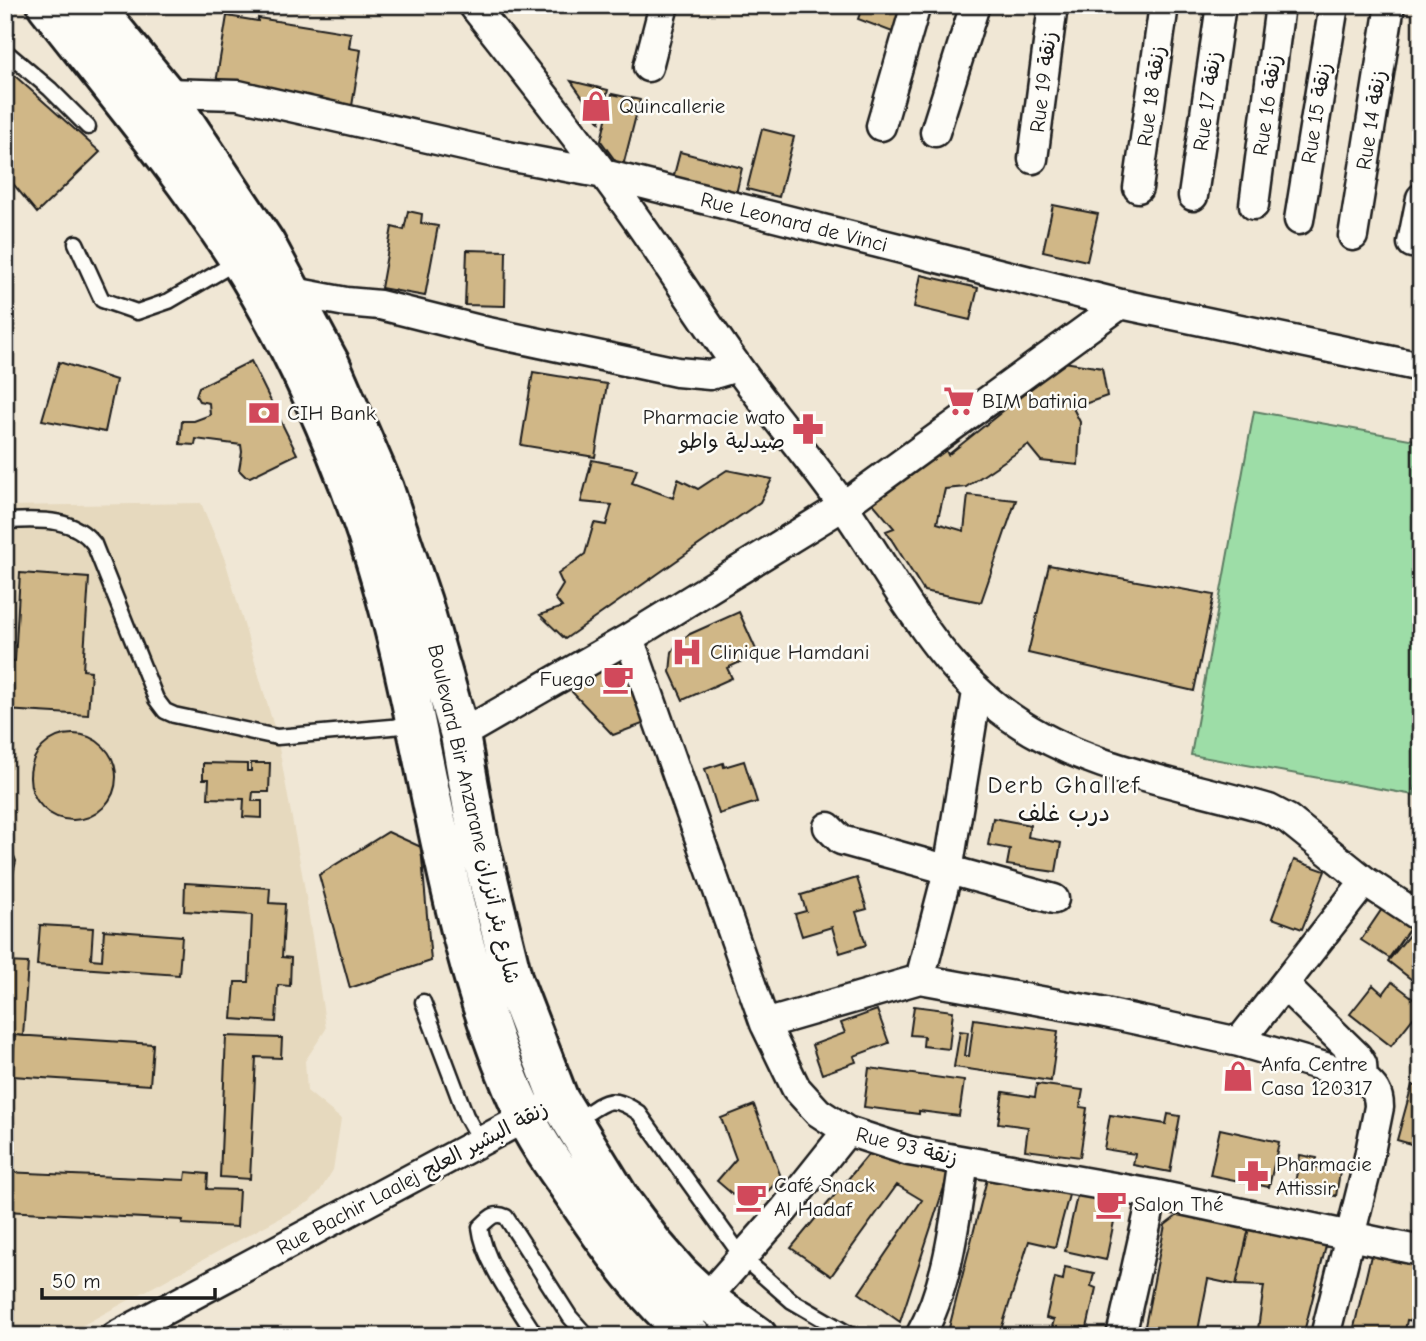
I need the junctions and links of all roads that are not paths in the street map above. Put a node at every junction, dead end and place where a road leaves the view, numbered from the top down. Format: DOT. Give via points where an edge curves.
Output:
graph roads {
  1 [pos="47,5"];
  2 [pos="93,5"];
  3 [pos="473,5"];
  4 [pos="664,5"];
  5 [pos="916,5"];
  6 [pos="975,5"];
  7 [pos="1053,5"];
  8 [pos="1164,5"];
  9 [pos="1221,5"];
  10 [pos="1280,5"];
  11 [pos="1334,5"];
  12 [pos="1390,5"];
  13 [pos="5,51"];
  14 [pos="648,67"];
  15 [pos="165,93"];
  16 [pos="881,126"];
  17 [pos="88,127"];
  18 [pos="935,132"];
  19 [pos="1033,159"];
  20 [pos="604,174"];
  21 [pos="1138,188"];
  22 [pos="1193,196"];
  23 [pos="1421,198"];
  24 [pos="1254,205"];
  25 [pos="1299,220"];
  26 [pos="1353,236"];
  27 [pos="76,243"];
  28 [pos="1412,243"];
  29 [pos="261,279"];
  30 [pos="1121,304"];
  31 [pos="737,367"];
  32 [pos="1421,367"];
  33 [pos="843,506"];
  34 [pos="5,521"];
  35 [pos="629,638"];
  36 [pos="977,692"];
  37 [pos="418,725"];
  38 [pos="460,735"];
  39 [pos="828,827"];
  40 [pos="948,871"];
  41 [pos="1365,881"];
  42 [pos="1054,900"];
  43 [pos="1421,918"];
  44 [pos="920,979"];
  45 [pos="1284,985"];
  46 [pos="424,1002"];
  47 [pos="765,1024"];
  48 [pos="1239,1042"];
  49 [pos="1363,1078"];
  50 [pos="567,1111"];
  51 [pos="525,1116"];
  52 [pos="847,1131"];
  53 [pos="480,1141"];
  54 [pos="964,1161"];
  55 [pos="1153,1194"];
  56 [pos="1350,1234"];
  57 [pos="1421,1251"];
  58 [pos="744,1258"];
  59 [pos="688,1324"];
  60 [pos="124,1334"];
  61 [pos="536,1336"];
  62 [pos="587,1336"];
  63 [pos="758,1336"];
  64 [pos="852,1336"];
  65 [pos="920,1336"];
  66 [pos="1121,1336"];
  67 [pos="1325,1336"];
  1 -- 29 [label="main road, Boulevard Bir Anzarane شارع بئر أنزران"];
  2 -- 15 [label="main road, Boulevard Bir Anzarane شارع بئر أنزران"];
  3 -- 20 [label="street"];
  4 -- 14 [label="street"];
  5 -- 16 [label="street"];
  6 -- 18 [label="street"];
  7 -- 19 [label="street, Rue 19 زنقة"];
  8 -- 21 [label="street, Rue 18 زنقة"];
  9 -- 22 [label="street, Rue 17 زنقة"];
  10 -- 24 [label="street, Rue 16 زنقة"];
  11 -- 25 [label="street, Rue 15 زنقة"];
  12 -- 26 [label="street, Rue 14 زنقة"];
  13 -- 17 [label="lane"];
  15 -- 20 [label="street, Rue Leonard de Vinci" via="238,95"];
  15 -- 29 [label="main road, Boulevard Bir Anzarane شارع بئر أنزران" via="265,243"];
  20 -- 30 [label="street, Rue Leonard de Vinci"];
  20 -- 31 [label="street"];
  23 -- 28 [label="street"];
  27 -- 29 [label="lane" via="102,300 137,312"];
  29 -- 31 [label="street" via="346,302 380,305 677,372 710,375"];
  29 -- 37 [label="main road, Boulevard Bir Anzarane شارع بئر أنزران" via="361,518 391,613"];
  29 -- 38 [label="main road, Boulevard Bir Anzarane شارع بئر أنزران" via="330,364 384,489"];
  30 -- 32 [label="street, Rue Leonard de Vinci"];
  30 -- 33 [label="street"];
  31 -- 33 [label="street"];
  33 -- 35 [label="street"];
  33 -- 36 [label="street" via="920,623"];
  34 -- 37 [label="lane" via="58,522 87,535 165,711 277,737"];
  35 -- 38 [label="street"];
  35 -- 47 [label="street, Rue 93 زنقة"];
  36 -- 40 [label="street"];
  36 -- 41 [label="street" via="1011,718 1083,756 1140,776 1269,808"];
  37 -- 51 [label="main road, Boulevard Bir Anzarane شارع بئر أنزران" via="458,922 501,1058"];
  38 -- 50 [label="main road, Boulevard Bir Anzarane شارع بئر أنزران" via="478,838 513,981"];
  39 -- 40 [label="street" via="841,840"];
  40 -- 42 [label="street"];
  40 -- 44 [label="street"];
  41 -- 43 [label="street"];
  41 -- 45 [label="street"];
  44 -- 47 [label="street"];
  44 -- 48 [label="street"];
  45 -- 48 [label="street"];
  45 -- 49 [label="street" via="1357,1056"];
  46 -- 53 [label="lane" via="466,1116"];
  47 -- 52 [label="street, Rue 93 زنقة" via="796,1088 818,1112"];
  48 -- 49 [label="street"];
  49 -- 56 [label="street" via="1375,1088 1379,1107"];
  50 -- 51 [label="street, Rue Bachir Laalej زنقة البشير العلج"];
  50 -- 58 [label="lane" via="611,1100 622,1101 639,1113"];
  50 -- 59 [label="main road, Boulevard Bir Anzarane شارع بئر أنزران" via="621,1201 680,1275"];
  51 -- 53 [label="street, Rue Bachir Laalej زنقة البشير العلج"];
  51 -- 59 [label="main road, Boulevard Bir Anzarane شارع بئر أنزران" via="620,1260"];
  52 -- 54 [label="street, Rue 93 زنقة" via="909,1151"];
  52 -- 58 [label="street"];
  53 -- 60 [label="street, Rue Bachir Laalej زنقة البشير العلج"];
  54 -- 55 [label="street, Rue 93 زنقة"];
  54 -- 65 [label="street" via="946,1261"];
  55 -- 56 [label="street, Rue 93 زنقة"];
  55 -- 66 [label="street"];
  56 -- 57 [label="street, Rue 93 زنقة"];
  56 -- 67 [label="street"];
  58 -- 59 [label="street"];
  58 -- 64 [label="lane" via="792,1301"];
  59 -- 63 [label="main road, Boulevard Bir Anzarane شارع بئر أنزران"];
  61 -- 62 [label="lane" via="481,1241 480,1227 493,1215 506,1217"];
}
